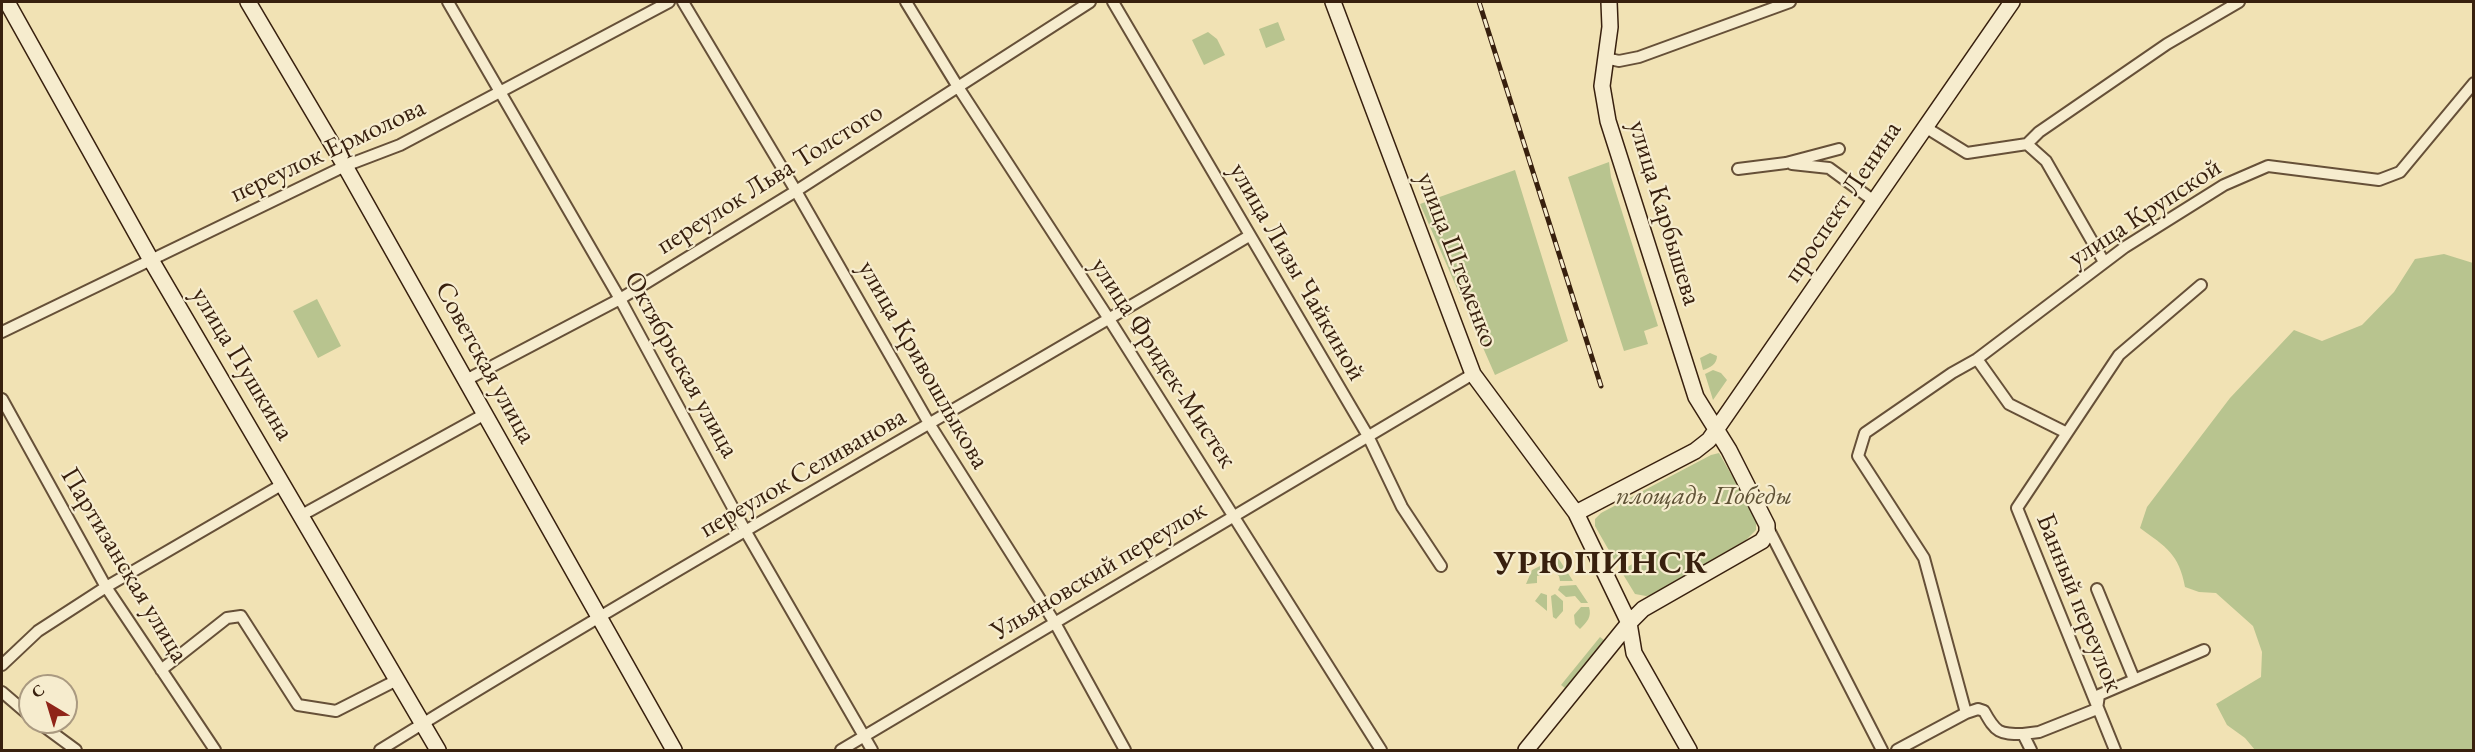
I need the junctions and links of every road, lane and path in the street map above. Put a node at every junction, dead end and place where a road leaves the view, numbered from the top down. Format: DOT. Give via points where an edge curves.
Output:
graph roads {
  1 [pos="248,2"];
  2 [pos="448,2"];
  3 [pos="669,2"];
  4 [pos="683,2"];
  5 [pos="906,2"];
  6 [pos="1090,2"];
  7 [pos="1113,2"];
  8 [pos="1333,2"];
  9 [pos="1609,2"];
  10 [pos="1790,2"];
  11 [pos="2012,2"];
  12 [pos="2240,2"];
  13 [pos="8,4"];
  14 [pos="1605,58"];
  15 [pos="2474,83"];
  16 [pos="958,87"];
  17 [pos="500,92"];
  18 [pos="1925,127"];
  19 [pos="2027,144"];
  20 [pos="1839,149"];
  21 [pos="1786,163"];
  22 [pos="345,166"];
  23 [pos="1737,169"];
  24 [pos="796,191"];
  25 [pos="1874,201"];
  26 [pos="1249,236"];
  27 [pos="151,260"];
  28 [pos="2104,262"];
  29 [pos="2201,285"];
  30 [pos="620,299"];
  31 [pos="1109,319"];
  32 [pos="2,332"];
  33 [pos="1977,359"];
  34 [pos="1473,374"];
  35 [pos="466,381"];
  36 [pos="2,399"];
  37 [pos="485,414"];
  38 [pos="930,425"];
  39 [pos="1716,431"];
  40 [pos="2065,432"];
  41 [pos="1368,436"];
  42 [pos="283,484"];
  43 [pos="1576,513"];
  44 [pos="302,515"];
  45 [pos="1235,517"];
  46 [pos="1767,525"];
  47 [pos="746,532"];
  48 [pos="1441,566"];
  49 [pos="106,588"];
  50 [pos="2097,588"];
  51 [pos="598,616"];
  52 [pos="1055,623"];
  53 [pos="1629,623"];
  54 [pos="2204,650"];
  55 [pos="2,665"];
  56 [pos="161,670"];
  57 [pos="2134,679"];
  58 [pos="397,680"];
  59 [pos="2,692"];
  60 [pos="18,706"];
  61 [pos="2097,709"];
  62 [pos="1966,713"];
  63 [pos="423,724"];
  64 [pos="54,734"];
  65 [pos="2023,734"];
  66 [pos="865,737"];
  67 [pos="76,750"];
  68 [pos="215,750"];
  69 [pos="380,750"];
  70 [pos="438,750"];
  71 [pos="674,750"];
  72 [pos="841,750"];
  73 [pos="872,750"];
  74 [pos="1125,750"];
  75 [pos="1381,750"];
  76 [pos="1526,750"];
  77 [pos="1689,750"];
  78 [pos="1882,750"];
  79 [pos="1897,750"];
  80 [pos="2031,750"];
  81 [pos="2115,750"];
  1 -- 22 [label="main road, Советская улица"];
  2 -- 17 [label="street, Октябрьская улица"];
  3 -- 17 [label="street, переулок Ермолова"];
  4 -- 24 [label="street, улица Кривошлыкова"];
  5 -- 16 [label="street, улица Фридек-Мистек"];
  6 -- 16 [label="street, переулок Льва Толстого"];
  7 -- 26 [label="street, улица Лизы Чайкиной"];
  8 -- 34 [label="main road, улица Штеменко"];
  9 -- 14 [label="main road, улица Карбышева"];
  10 -- 14 [label="street" via="1639,57 1618,61"];
  11 -- 18 [label="main road, проспект Ленина"];
  12 -- 19 [label="street" via="2167,44 2038,132"];
  13 -- 27 [label="main road, улица Пушкина"];
  14 -- 39 [label="main road, улица Карбышева" via="1602,86 1608,121 1696,397"];
  15 -- 28 [label="street, улица Крупской" via="2400,172 2379,180 2268,166 2224,185"];
  16 -- 24 [label="street, переулок Льва Толстого"];
  16 -- 31 [label="street, улица Фридек-Мистек"];
  17 -- 22 [label="street, переулок Ермолова" via="400,145"];
  17 -- 30 [label="street, Октябрьская улица"];
  18 -- 19 [label="street" via="1967,153"];
  18 -- 25 [label="main road, проспект Ленина"];
  19 -- 28 [label="street" via="2046,161"];
  20 -- 21 [label="street"];
  21 -- 23 [label="street"];
  21 -- 25 [label="street" via="1829,168"];
  22 -- 27 [label="street, переулок Ермолова"];
  22 -- 35 [label="main road, Советская улица"];
  24 -- 30 [label="street, переулок Льва Толстого"];
  24 -- 38 [label="street, улица Кривошлыкова"];
  25 -- 39 [label="main road, проспект Ленина"];
  26 -- 31 [label="street, переулок Селиванова"];
  26 -- 41 [label="street, улица Лизы Чайкиной"];
  27 -- 32 [label="street, переулок Ермолова"];
  27 -- 42 [label="main road, улица Пушкина"];
  28 -- 33 [label="street, улица Крупской"];
  29 -- 40 [label="street, Банный переулок" via="2119,355"];
  30 -- 35 [label="street, переулок Льва Толстого"];
  30 -- 47 [label="street, Октябрьская улица"];
  31 -- 38 [label="street, переулок Селиванова"];
  31 -- 45 [label="street, улица Фридек-Мистек"];
  33 -- 40 [label="street" via="2009,404"];
  33 -- 62 [label="street, улица Крупской" via="1865,433 1858,456 1924,558"];
  34 -- 41 [label="street, Ульяновский переулок"];
  34 -- 43 [label="main road, улица Штеменко"];
  35 -- 37 [label="main road, Советская улица"];
  36 -- 49 [label="street, Партизанская улица"];
  37 -- 44 [label="street"];
  37 -- 51 [label="main road, Советская улица"];
  38 -- 47 [label="street, переулок Селиванова"];
  38 -- 52 [label="street, улица Кривошлыкова"];
  39 -- 43 [label="main road" via="1695,451"];
  39 -- 46 [label="main road"];
  40 -- 61 [label="street, Банный переулок" via="2017,508"];
  41 -- 45 [label="street, Ульяновский переулок"];
  41 -- 48 [label="street, улица Лизы Чайкиной" via="1402,507"];
  42 -- 44 [label="main road, улица Пушкина"];
  42 -- 49 [label="street"];
  43 -- 53 [label="main road"];
  44 -- 58 [label="main road, улица Пушкина"];
  45 -- 52 [label="street, Ульяновский переулок"];
  45 -- 75 [label="street, улица Фридек-Мистек"];
  46 -- 53 [label="main road" via="1762,541 1656,600"];
  46 -- 78 [label="street"];
  47 -- 51 [label="street, переулок Селиванова"];
  47 -- 66 [label="street, Октябрьская улица"];
  49 -- 55 [label="street" via="38,631"];
  49 -- 56 [label="street, Партизанская улица"];
  50 -- 57 [label="street"];
  51 -- 63 [label="street, переулок Селиванова"];
  51 -- 71 [label="main road, Советская улица"];
  52 -- 66 [label="street, Ульяновский переулок"];
  52 -- 74 [label="street, улица Кривошлыкова"];
  53 -- 76 [label="main road"];
  53 -- 77 [label="main road" via="1634,653"];
  54 -- 57 [label="street"];
  56 -- 58 [label="street" via="227,618 241,616 298,705 336,711"];
  56 -- 68 [label="street, Партизанская улица"];
  57 -- 61 [label="street" via="2099,695"];
  58 -- 63 [label="main road, улица Пушкина"];
  59 -- 60 [label="street"];
  61 -- 65 [label="street" via="2039,732"];
  61 -- 81 [label="street, Банный переулок"];
  62 -- 65 [label="street" via="1984,711 2000,732"];
  62 -- 79 [label="street"];
  63 -- 69 [label="street, переулок Селиванова"];
  63 -- 70 [label="main road, улица Пушкина"];
  64 -- 67 [label="street"];
  65 -- 80 [label="street"];
  66 -- 72 [label="street, Ульяновский переулок"];
  66 -- 73 [label="street, Октябрьская улица"];
}
